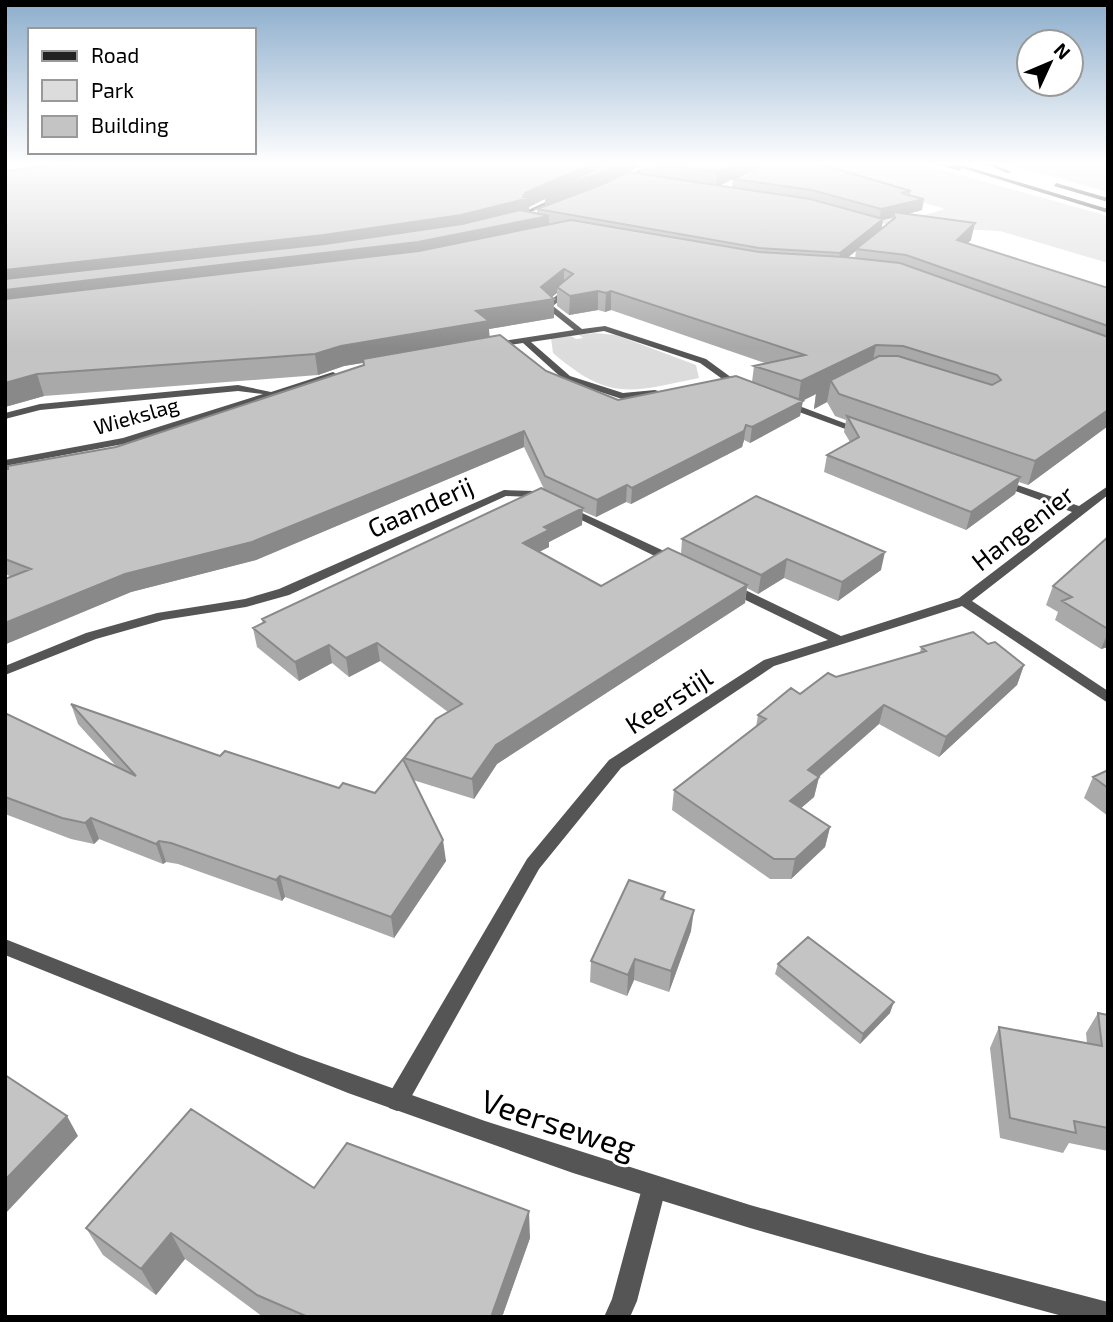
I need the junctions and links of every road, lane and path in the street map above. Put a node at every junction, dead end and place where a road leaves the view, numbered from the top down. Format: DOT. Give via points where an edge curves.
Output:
graph roads {
  1 [pos="566,292"];
  2 [pos="578,330"];
  3 [pos="524,341"];
  4 [pos="482,348"];
  5 [pos="344,372"];
  6 [pos="665,391"];
  7 [pos="747,391"];
  8 [pos="274,393"];
  9 [pos="768,398"];
  10 [pos="812,403"];
  11 [pos="800,410"];
  12 [pos="5,416"];
  13 [pos="877,437"];
  14 [pos="5,463"];
  15 [pos="992,479"];
  16 [pos="1108,489"];
  17 [pos="1081,511"];
  18 [pos="681,564"];
  19 [pos="718,582"];
  20 [pos="964,601"];
  21 [pos="839,640"];
  22 [pos="5,671"];
  23 [pos="1108,698"];
  24 [pos="5,947"];
  25 [pos="397,1101"];
  26 [pos="654,1188"];
  27 [pos="1108,1315"];
  28 [pos="617,1317"];
  1 -- 2 [label="street" via="548,306"];
  2 -- 3 [label="street"];
  2 -- 7 [label="street" via="606,328 703,360 716,369 717,380"];
  3 -- 4 [label="street"];
  3 -- 6 [label="street" via="567,378 601,391 622,396"];
  5 -- 8 [label="street, Wiekslag"];
  8 -- 12 [label="street, Wiekslag" via="238,388 40,407"];
  8 -- 14 [label="street, Wiekslag" via="125,441"];
  9 -- 11 [label="street"];
  10 -- 11 [label="street"];
  11 -- 13 [label="street"];
  15 -- 17 [label="street"];
  16 -- 17 [label="street, Hangenier"];
  17 -- 20 [label="street, Hangenier"];
  18 -- 22 [label="street, Gaanderij" via="533,494 504,493 285,592 162,616 91,636"];
  19 -- 21 [label="street"];
  20 -- 21 [label="street, Keerstijl"];
  20 -- 23 [label="street"];
  21 -- 25 [label="street, Keerstijl" via="769,663 615,764 533,864"];
  24 -- 25 [label="street, Veerseweg"];
  25 -- 26 [label="street, Veerseweg"];
  26 -- 27 [label="street, Veerseweg" via="950,1275"];
  26 -- 28 [label="street"];
}
